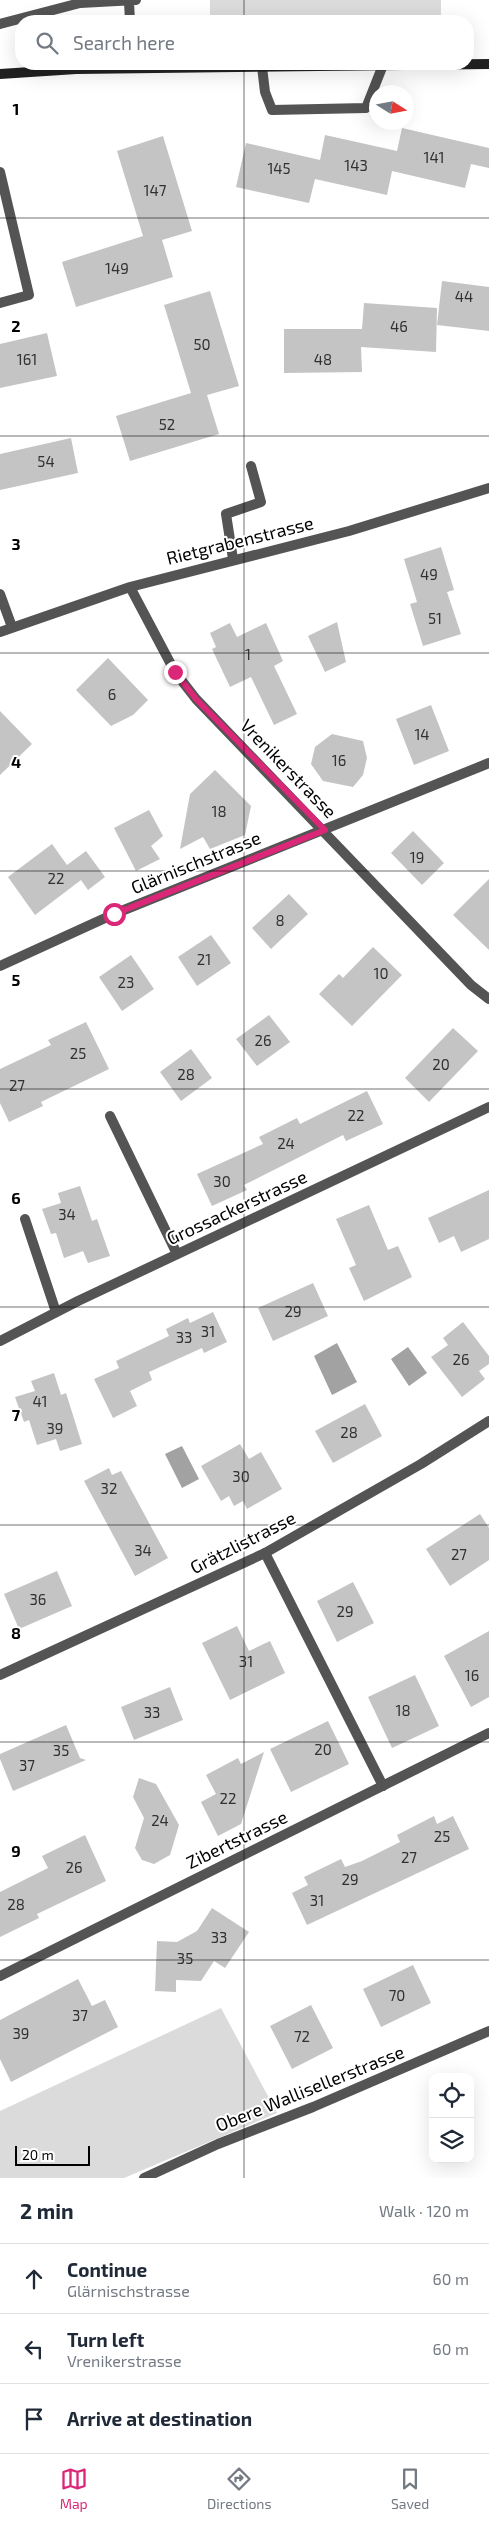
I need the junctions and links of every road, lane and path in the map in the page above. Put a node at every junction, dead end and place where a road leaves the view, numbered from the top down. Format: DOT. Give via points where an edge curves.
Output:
graph roads {
  1 [pos="132,1"];
  2 [pos="36,15"];
  3 [pos="131,15"];
  4 [pos="15,20"];
  5 [pos="0,24"];
  6 [pos="474,64"];
  7 [pos="489,64"];
  8 [pos="66,70"];
  9 [pos="262,70"];
  10 [pos="381,70"];
  11 [pos="0,74"];
  12 [pos="0,172"];
  13 [pos="0,303"];
  14 [pos="250,466"];
  15 [pos="489,488"];
  16 [pos="232,559"];
  17 [pos="130,587"];
  18 [pos="0,594"];
  19 [pos="12,627"];
  20 [pos="0,632"];
  21 [pos="489,763"];
  22 [pos="325,830"];
  23 [pos="0,966"];
  24 [pos="489,999"];
  25 [pos="489,1107"];
  26 [pos="110,1116"];
  27 [pos="25,1219"];
  28 [pos="177,1254"];
  29 [pos="56,1312"];
  30 [pos="0,1341"];
  31 [pos="489,1421"];
  32 [pos="265,1554"];
  33 [pos="0,1675"];
  34 [pos="489,1733"];
  35 [pos="383,1786"];
  36 [pos="0,1976"];
  37 [pos="489,2031"];
  38 [pos="144,2178"];
  1 -- 2 [label="street" via="80,4"];
  1 -- 3 [label="street"];
  4 -- 5 [label="street"];
  6 -- 7 [label="main road"];
  8 -- 11 [label="main road"];
  9 -- 10 [label="street" via="265,92 272,110 366,108"];
  12 -- 13 [label="street" via="29,295"];
  14 -- 16 [label="street" via="261,502 226,514"];
  15 -- 16 [label="street, Rietgrabenstrasse" via="348,531"];
  16 -- 17 [label="street, Rietgrabenstrasse"];
  17 -- 19 [label="street, Rietgrabenstrasse"];
  17 -- 22 [label="street, Vrenikerstrasse" via="175,672 196,699"];
  18 -- 19 [label="street"];
  19 -- 20 [label="street, Rietgrabenstrasse"];
  21 -- 22 [label="street, Glärnischstrasse"];
  22 -- 23 [label="street, Glärnischstrasse" via="114,914"];
  22 -- 24 [label="street, Vrenikerstrasse" via="471,985"];
  25 -- 28 [label="street, Grossackerstrasse"];
  26 -- 28 [label="street"];
  27 -- 29 [label="street"];
  28 -- 29 [label="street, Grossackerstrasse"];
  29 -- 30 [label="street, Grossackerstrasse"];
  31 -- 32 [label="street, Grätzlistrasse"];
  32 -- 33 [label="street, Grätzlistrasse"];
  32 -- 35 [label="street"];
  34 -- 35 [label="street, Zibertstrasse"];
  35 -- 36 [label="street, Zibertstrasse"];
  37 -- 38 [label="street, Obere Wallisellerstrasse"];
}
